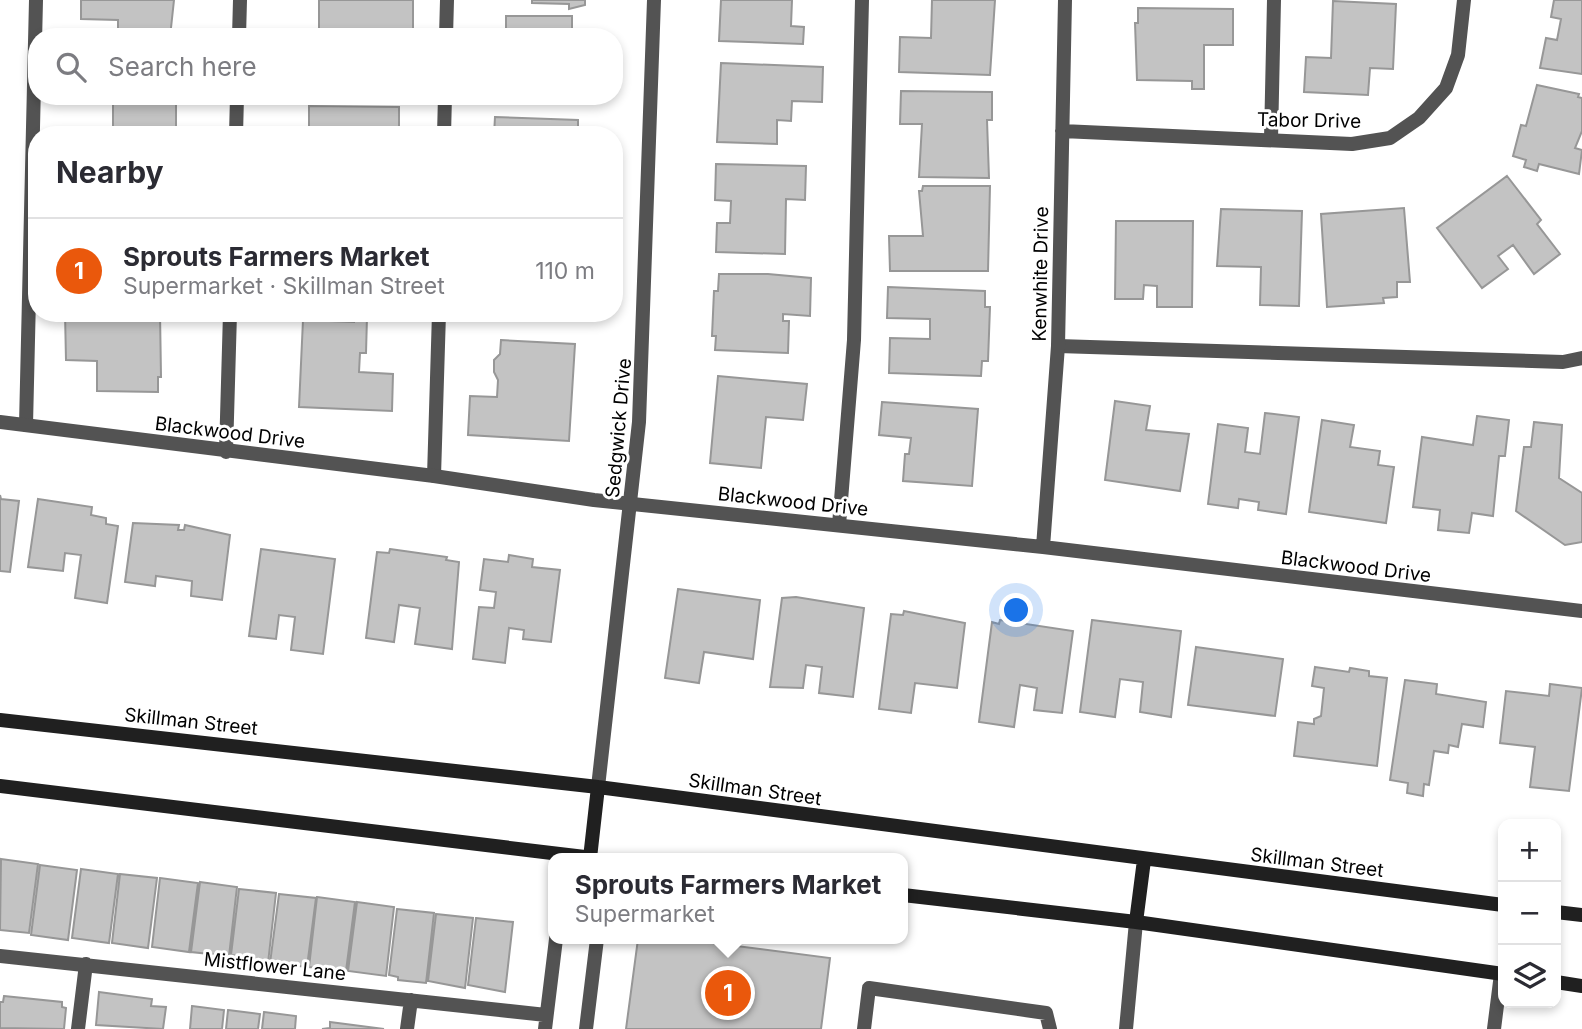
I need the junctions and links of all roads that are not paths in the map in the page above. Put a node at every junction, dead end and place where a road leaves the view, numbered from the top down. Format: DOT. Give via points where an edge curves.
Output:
graph roads {
  1 [pos="36,0"];
  2 [pos="240,0"];
  3 [pos="447,0"];
  4 [pos="654,0"];
  5 [pos="862,0"];
  6 [pos="1065,0"];
  7 [pos="1274,0"];
  8 [pos="1464,0"];
  9 [pos="35,28"];
  10 [pos="239,28"];
  11 [pos="446,28"];
  12 [pos="34,105"];
  13 [pos="237,105"];
  14 [pos="445,105"];
  15 [pos="33,126"];
  16 [pos="236,126"];
  17 [pos="444,126"];
  18 [pos="1062,131"];
  19 [pos="1271,139"];
  20 [pos="28,322"];
  21 [pos="230,322"];
  22 [pos="439,322"];
  23 [pos="1058,346"];
  24 [pos="1582,358"];
  25 [pos="0,422"];
  26 [pos="26,425"];
  27 [pos="226,452"];
  28 [pos="434,476"];
  29 [pos="631,504"];
  30 [pos="839,525"];
  31 [pos="1043,547"];
  32 [pos="1582,611"];
  33 [pos="0,720"];
  34 [pos="0,786"];
  35 [pos="598,787"];
  36 [pos="550,853"];
  37 [pos="591,853"];
  38 [pos="1144,860"];
  39 [pos="908,896"];
  40 [pos="1498,904"];
  41 [pos="1561,913"];
  42 [pos="1582,915"];
  43 [pos="1136,922"];
  44 [pos="555,944"];
  45 [pos="596,944"];
  46 [pos="0,956"];
  47 [pos="86,964"];
  48 [pos="1498,973"];
  49 [pos="1561,983"];
  50 [pos="1582,986"];
  51 [pos="411,1000"];
  52 [pos="1498,1002"];
  53 [pos="545,1022"];
  54 [pos="78,1029"];
  55 [pos="407,1029"];
  56 [pos="586,1029"];
  57 [pos="864,1029"];
  58 [pos="1050,1029"];
  59 [pos="1127,1029"];
  60 [pos="1494,1029"];
  1 -- 9 [label="street"];
  2 -- 10 [label="street"];
  3 -- 11 [label="street"];
  4 -- 29 [label="street, Sedgwick Drive" via="644,341"];
  5 -- 30 [label="street" via="854,340"];
  6 -- 18 [label="street, Kenwhite Drive"];
  7 -- 19 [label="street"];
  8 -- 19 [label="street, Tabor Drive" via="1458,55 1446,88 1419,118 1390,138 1352,144"];
  12 -- 15 [label="street"];
  13 -- 16 [label="street"];
  14 -- 17 [label="street"];
  18 -- 19 [label="street, Tabor Drive"];
  18 -- 23 [label="street, Kenwhite Drive"];
  20 -- 26 [label="street"];
  21 -- 27 [label="street"];
  22 -- 28 [label="street"];
  23 -- 24 [label="street" via="1563,362"];
  23 -- 31 [label="street, Kenwhite Drive"];
  25 -- 26 [label="street, Blackwood Drive"];
  26 -- 27 [label="street, Blackwood Drive"];
  27 -- 28 [label="street, Blackwood Drive"];
  28 -- 29 [label="street, Blackwood Drive"];
  29 -- 30 [label="street, Blackwood Drive"];
  29 -- 35 [label="street, Sedgwick Drive"];
  30 -- 31 [label="street, Blackwood Drive"];
  31 -- 32 [label="street, Blackwood Drive"];
  33 -- 35 [label="main road, Skillman Street"];
  34 -- 36 [label="main road"];
  35 -- 37 [label="main road, Sedgwick Drive"];
  35 -- 38 [label="main road, Skillman Street"];
  38 -- 40 [label="main road, Skillman Street"];
  38 -- 43 [label="main road"];
  39 -- 43 [label="main road"];
  41 -- 42 [label="main road"];
  43 -- 48 [label="main road"];
  43 -- 59 [label="street"];
  44 -- 53 [label="street"];
  45 -- 56 [label="street"];
  46 -- 47 [label="street, Mistflower Lane"];
  47 -- 51 [label="street, Mistflower Lane"];
  47 -- 54 [label="street"];
  49 -- 50 [label="main road"];
  51 -- 53 [label="street, Mistflower Lane"];
  51 -- 55 [label="street"];
  52 -- 60 [label="street"];
  57 -- 58 [label="street" via="869,988 1046,1013"];
}
